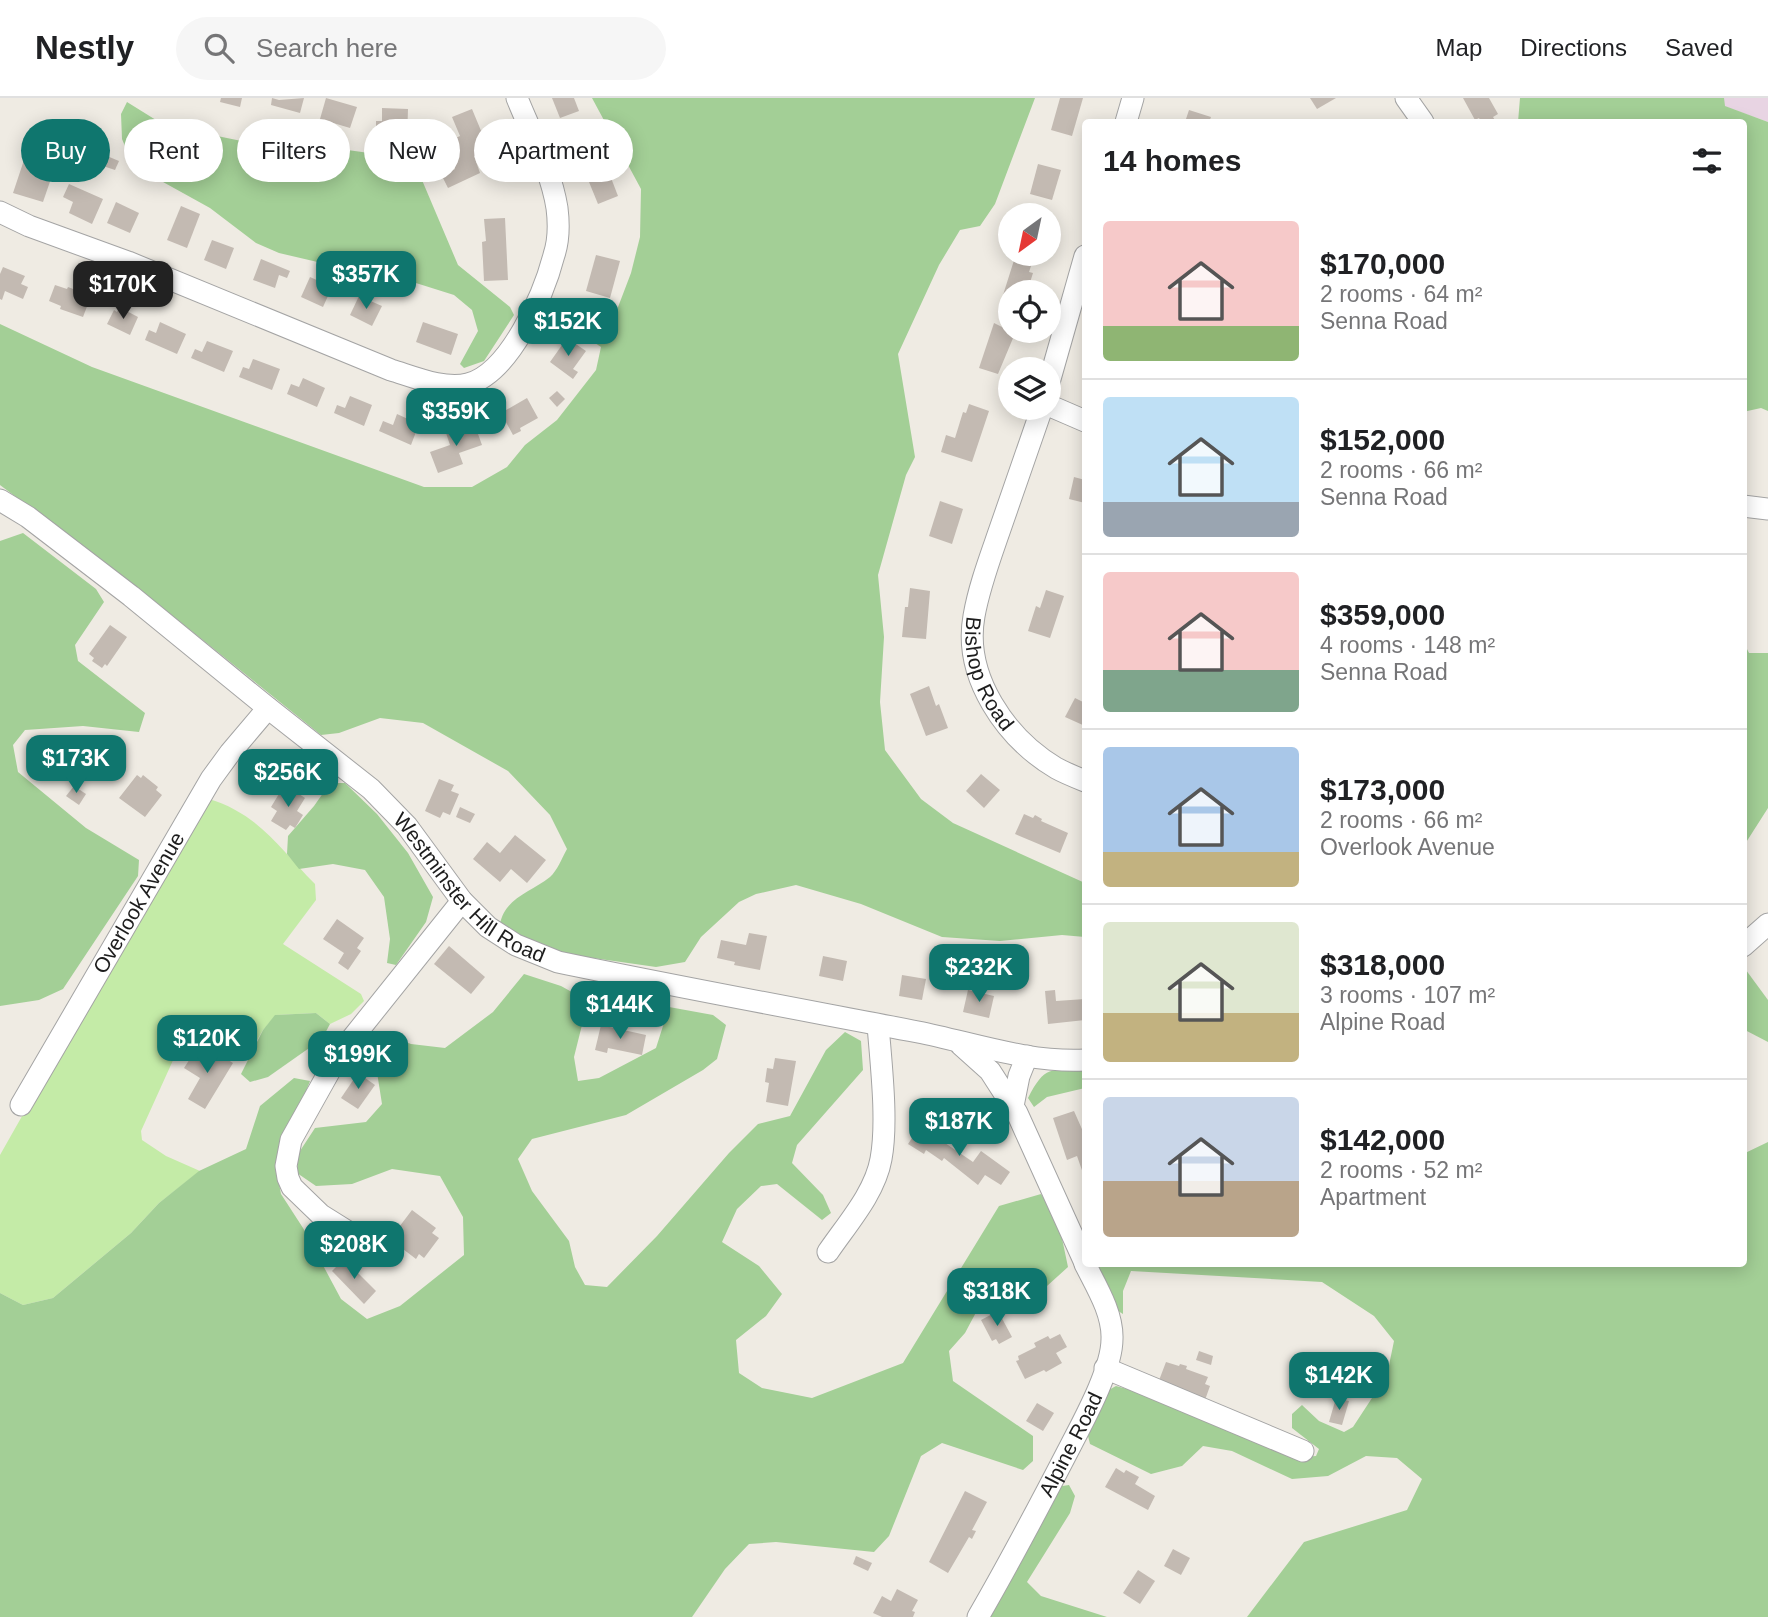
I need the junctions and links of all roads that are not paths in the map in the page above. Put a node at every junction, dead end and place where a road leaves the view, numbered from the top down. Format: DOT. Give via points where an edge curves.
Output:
graph roads {
  1 [pos="517,98"];
  2 [pos="1133,98"];
  3 [pos="1406,98"];
  4 [pos="1127,119"];
  5 [pos="1421,119"];
  6 [pos="0,212"];
  7 [pos="1082,267"];
  8 [pos="1056,357"];
  9 [pos="1061,411"];
  10 [pos="1038,420"];
  11 [pos="1082,420"];
  12 [pos="0,500"];
  13 [pos="1747,506"];
  14 [pos="1768,509"];
  15 [pos="268,708"];
  16 [pos="1082,780"];
  17 [pos="462,901"];
  18 [pos="1768,924"];
  19 [pos="1747,942"];
  20 [pos="878,1024"];
  21 [pos="955,1041"];
  22 [pos="1027,1056"];
  23 [pos="1082,1060"];
  24 [pos="21,1105"];
  25 [pos="1013,1106"];
  26 [pos="353,1235"];
  27 [pos="828,1252"];
  28 [pos="1082,1256"];
  29 [pos="1087,1267"];
  30 [pos="1105,1368"];
  31 [pos="1303,1451"];
  32 [pos="978,1617"];
  1 -- 6 [label="street" via="553,191 557,241 537,300 506,357 488,374 467,384 436,382 391,370"];
  2 -- 4 [label="street"];
  3 -- 5 [label="street"];
  7 -- 8 [label="street"];
  9 -- 11 [label="street"];
  10 -- 16 [label="street, Bishop Road" via="973,619 974,663 1003,720 1056,768"];
  12 -- 15 [label="street, Westminster Hill Road" via="131,596"];
  13 -- 14 [label="street"];
  15 -- 17 [label="street, Westminster Hill Road" via="392,809"];
  15 -- 24 [label="street, Overlook Avenue" via="211,779"];
  17 -- 20 [label="street, Westminster Hill Road" via="499,935 558,962"];
  17 -- 26 [label="street" via="338,1056 291,1140 286,1166 292,1187 321,1215"];
  18 -- 19 [label="street"];
  20 -- 21 [label="street, Westminster Hill Road"];
  20 -- 27 [label="street" via="881,1160 867,1195"];
  21 -- 22 [label="street, Westminster Hill Road"];
  21 -- 25 [label="street, Alpine Road" via="983,1064"];
  22 -- 23 [label="street, Westminster Hill Road"];
  22 -- 25 [label="street"];
  25 -- 28 [label="street, Alpine Road"];
  29 -- 30 [label="street, Alpine Road" via="1112,1328 1112,1350"];
  30 -- 31 [label="street"];
  30 -- 32 [label="street, Alpine Road" via="1090,1407"];
}
